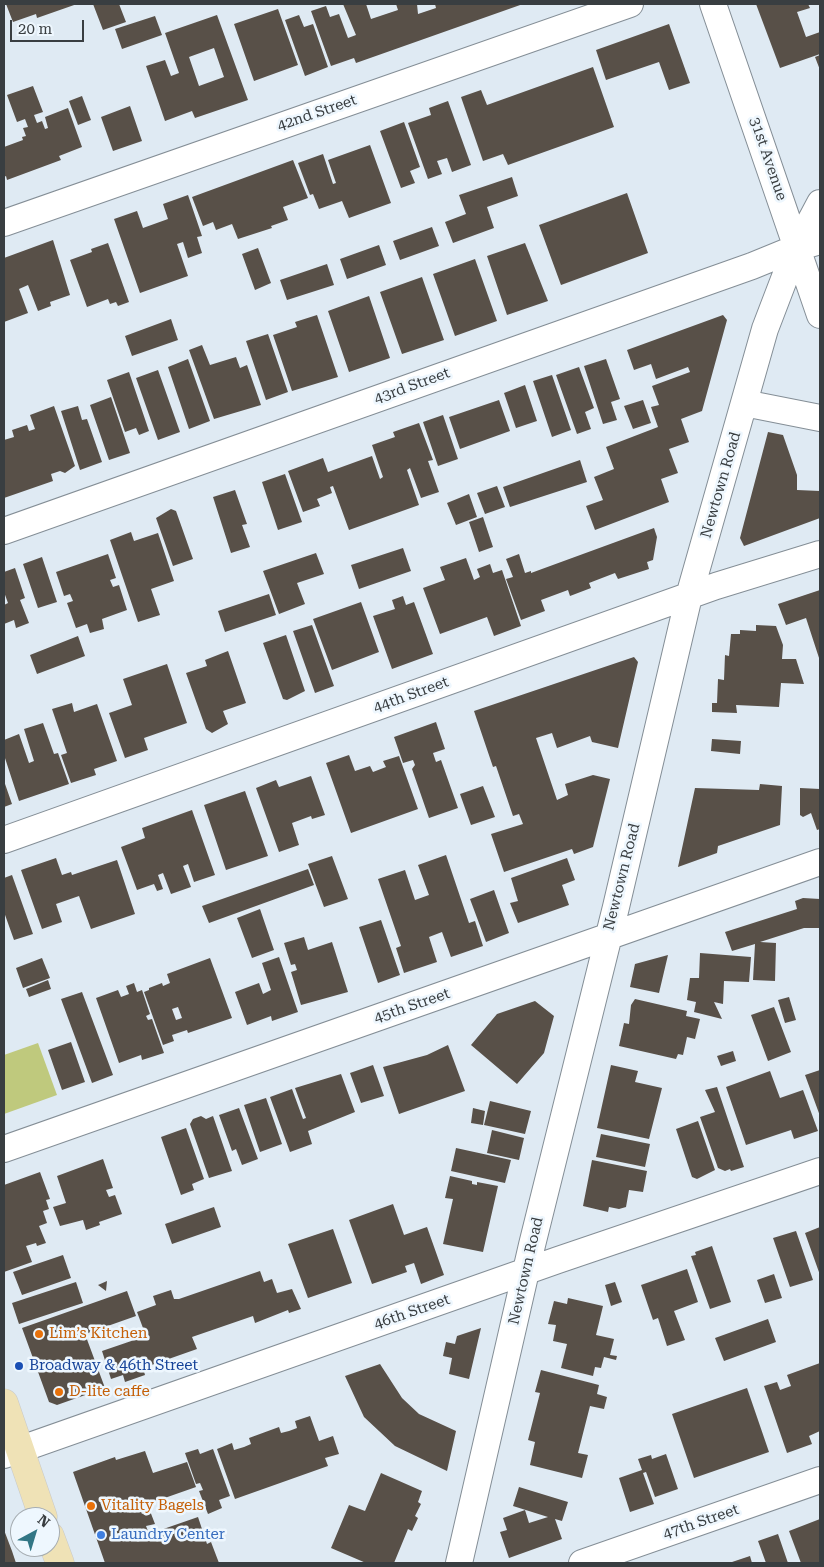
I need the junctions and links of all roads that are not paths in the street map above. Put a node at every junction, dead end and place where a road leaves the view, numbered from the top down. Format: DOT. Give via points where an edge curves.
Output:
graph roads {
  1 [pos="630,4"];
  2 [pos="714,4"];
  3 [pos="820,203"];
  4 [pos="4,222"];
  5 [pos="808,244"];
  6 [pos="820,315"];
  7 [pos="744,403"];
  8 [pos="820,418"];
  9 [pos="4,531"];
  10 [pos="820,554"];
  11 [pos="689,596"];
  12 [pos="4,840"];
  13 [pos="820,862"];
  14 [pos="608,936"];
  15 [pos="4,1149"];
  16 [pos="820,1171"];
  17 [pos="526,1272"];
  18 [pos="4,1403"];
  19 [pos="12,1452"];
  20 [pos="820,1480"];
  21 [pos="38,1507"];
  22 [pos="459,1563"];
  23 [pos="582,1563"];
  1 -- 4 [label="street, 42nd Street"];
  2 -- 5 [label="street, 31st Avenue" via="783,204"];
  3 -- 5 [label="street, Newtown Road"];
  5 -- 6 [label="street, 31st Avenue"];
  5 -- 7 [label="street, Newtown Road" via="766,329"];
  5 -- 9 [label="street, 43rd Street"];
  7 -- 8 [label="street"];
  7 -- 11 [label="street, Newtown Road"];
  10 -- 11 [label="street, 44th Street"];
  11 -- 12 [label="street, 44th Street"];
  11 -- 14 [label="street, Newtown Road"];
  13 -- 14 [label="street, 45th Street"];
  14 -- 15 [label="street, 45th Street"];
  14 -- 17 [label="street, Newtown Road"];
  16 -- 17 [label="street, 46th Street"];
  17 -- 19 [label="street, 46th Street"];
  17 -- 22 [label="street, Newtown Road"];
  18 -- 19 [label="main road"];
  19 -- 21 [label="main road"];
  20 -- 23 [label="street, 47th Street"];
}
